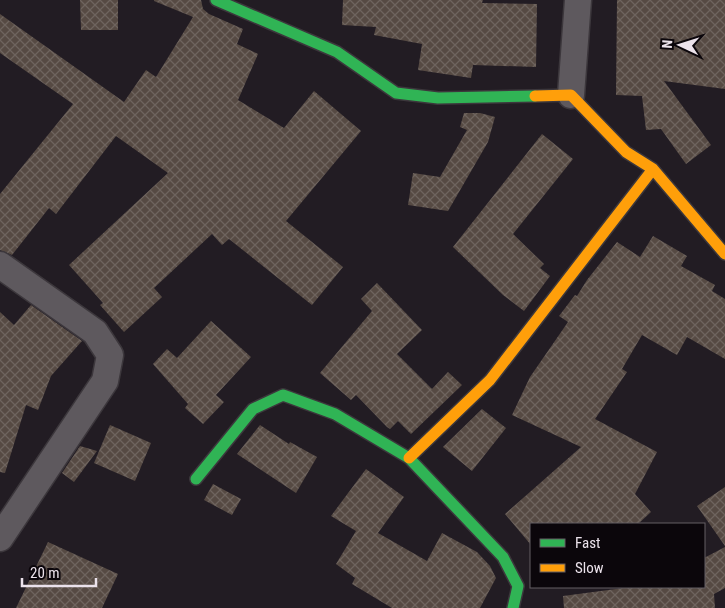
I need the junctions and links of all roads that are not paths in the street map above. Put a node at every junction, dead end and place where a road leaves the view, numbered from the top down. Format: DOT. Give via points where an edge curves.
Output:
graph roads {
  1 [pos="216,0"];
  2 [pos="578,0"];
  3 [pos="571,95"];
  4 [pos="653,169"];
  5 [pos="725,254"];
  6 [pos="0,265"];
  7 [pos="409,458"];
  8 [pos="196,479"];
  9 [pos="0,538"];
  10 [pos="513,608"];
  1 -- 3 [label="street" via="338,52 396,92 438,98"];
  2 -- 3 [label="street"];
  3 -- 4 [label="street" via="626,152"];
  4 -- 5 [label="street"];
  4 -- 7 [label="street" via="490,380"];
  6 -- 9 [label="street" via="95,332 110,355 105,381"];
  7 -- 8 [label="street" via="335,414 283,395 253,409"];
  7 -- 10 [label="street" via="503,557 518,586"];
}
